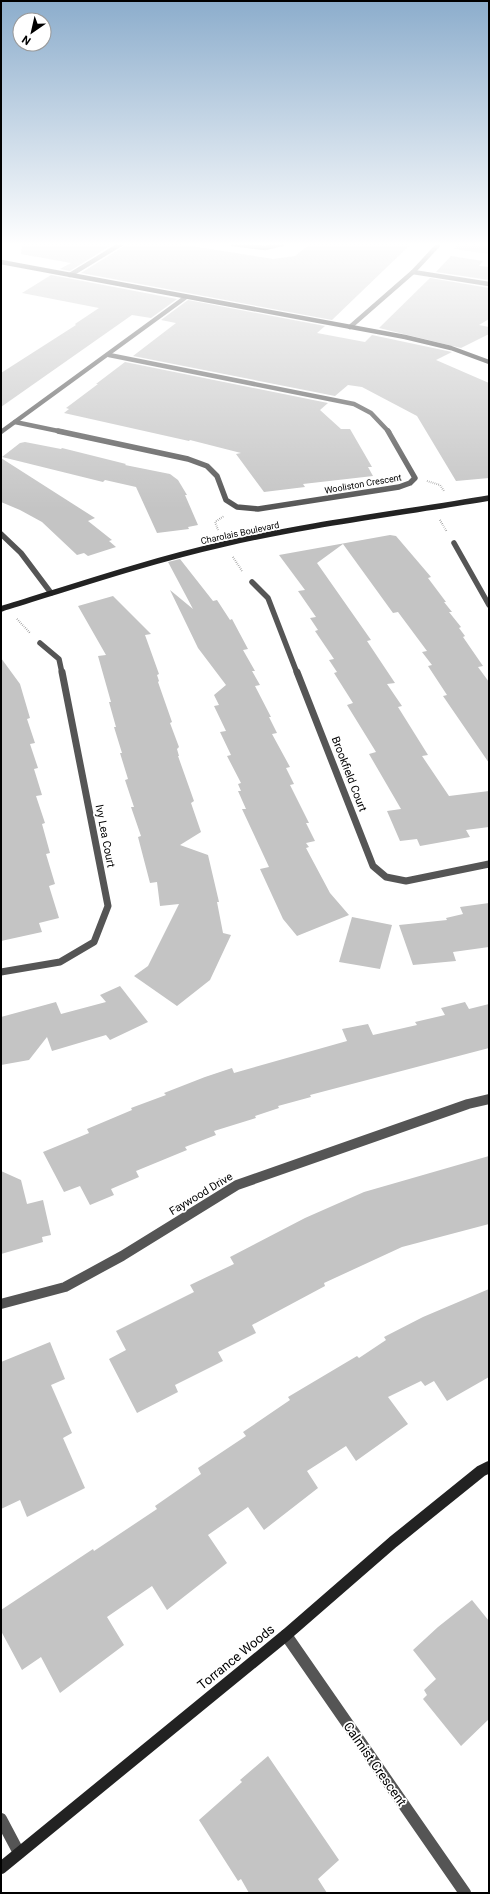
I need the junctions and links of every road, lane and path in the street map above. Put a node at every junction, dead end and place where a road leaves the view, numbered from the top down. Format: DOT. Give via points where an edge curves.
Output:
graph roads {
  1 [pos="139,332"];
  2 [pos="380,332"];
  3 [pos="109,355"];
  4 [pos="489,362"];
  5 [pos="15,422"];
  6 [pos="1,432"];
  7 [pos="415,478"];
  8 [pos="489,498"];
  9 [pos="454,504"];
  10 [pos="237,507"];
  11 [pos="431,508"];
  12 [pos="1,534"];
  13 [pos="454,543"];
  14 [pos="225,544"];
  15 [pos="252,582"];
  16 [pos="51,593"];
  17 [pos="489,604"];
  18 [pos="4,608"];
  19 [pos="40,643"];
  20 [pos="489,864"];
  21 [pos="1,972"];
  22 [pos="489,1099"];
  23 [pos="1,1304"];
  24 [pos="489,1467"];
  25 [pos="286,1635"];
  26 [pos="1,1819"];
  27 [pos="19,1853"];
  28 [pos="1,1868"];
  29 [pos="465,1893"];
  1 -- 3 [label="street"];
  2 -- 4 [label="street" via="451,348"];
  3 -- 5 [label="street"];
  3 -- 7 [label="street, Wooliston Crescent" via="361,407 378,418 397,444"];
  5 -- 6 [label="street"];
  5 -- 10 [label="street" via="188,459 207,466 217,476 226,500"];
  7 -- 9 [label="path" via="440,485"];
  7 -- 10 [label="street, Wooliston Crescent" via="399,487 258,509"];
  8 -- 9 [label="street, Charolais Boulevard"];
  9 -- 11 [label="street, Charolais Boulevard"];
  10 -- 14 [label="path" via="215,522"];
  11 -- 13 [label="path"];
  11 -- 14 [label="street, Charolais Boulevard"];
  12 -- 16 [label="street" via="21,553"];
  13 -- 17 [label="street"];
  14 -- 15 [label="path" via="240,569"];
  14 -- 16 [label="street, Charolais Boulevard"];
  15 -- 20 [label="street, Brookfield Court" via="268,598 373,866 386,877 406,881"];
  16 -- 18 [label="street, Charolais Boulevard"];
  18 -- 19 [label="path"];
  19 -- 21 [label="street, Ivy Lea Court" via="59,659 108,906 94,942 60,962"];
  22 -- 23 [label="street, Faywood Drive" via="468,1104 237,1185 122,1256 65,1287"];
  24 -- 25 [label="street, Torrance Woods" via="393,1542"];
  25 -- 27 [label="street, Torrance Woods"];
  25 -- 29 [label="street, Calmist Crescent"];
  26 -- 27 [label="street"];
  27 -- 28 [label="street, Torrance Woods"];
}
